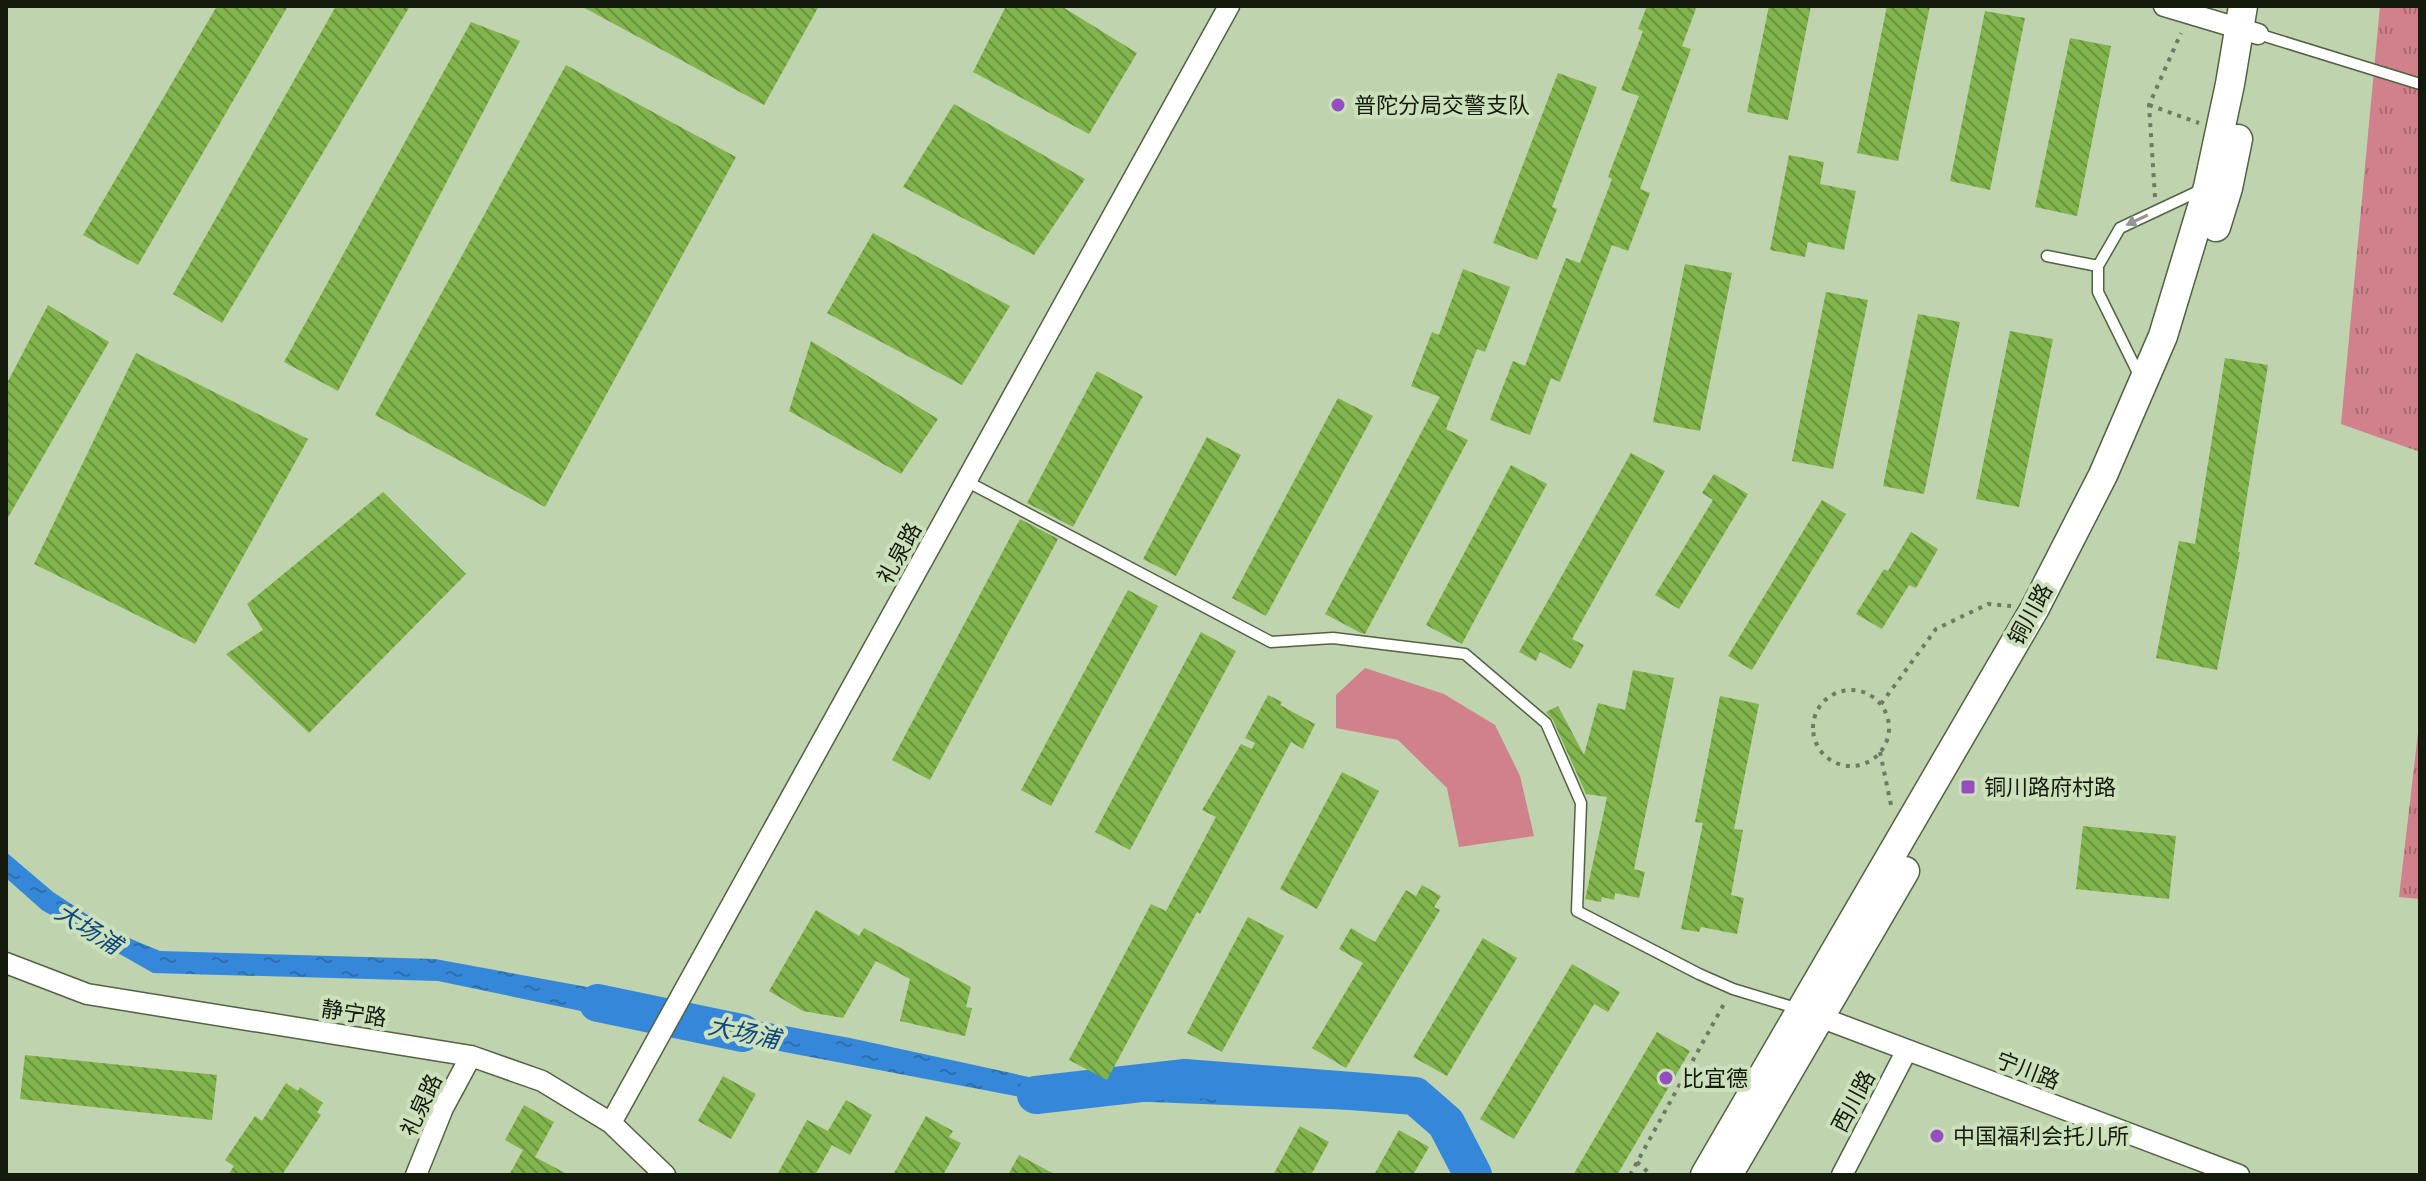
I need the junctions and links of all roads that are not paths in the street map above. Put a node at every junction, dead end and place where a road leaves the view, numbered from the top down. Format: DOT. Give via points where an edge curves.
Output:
graph roads {
  1 [pos="1229,6"];
  2 [pos="2164,6"];
  3 [pos="2261,6"];
  4 [pos="2247,23"];
  5 [pos="2420,84"];
  6 [pos="2208,187"];
  7 [pos="2047,256"];
  8 [pos="2098,266"];
  9 [pos="2143,383"];
  10 [pos="966,481"];
  11 [pos="6,963"];
  12 [pos="1811,1014"];
  13 [pos="1907,1050"];
  14 [pos="471,1056"];
  15 [pos="611,1123"];
  16 [pos="416,1175"];
  17 [pos="665,1175"];
  18 [pos="1705,1175"];
  19 [pos="1728,1175"];
  20 [pos="1842,1175"];
  21 [pos="2239,1175"];
  1 -- 10 [label="street, 礼泉路"];
  2 -- 4 [label="street"];
  3 -- 4 [label="main road, 铜川路"];
  4 -- 5 [label="lane"];
  4 -- 6 [label="main road, 铜川路"];
  4 -- 12 [label="main road, 铜川路" via="2228,188 2179,340 2117,481 2052,618"];
  6 -- 8 [label="lane, one-way" via="2120,228"];
  6 -- 9 [label="main road, 铜川路" via="2163,336"];
  7 -- 8 [label="lane"];
  8 -- 9 [label="lane" via="2098,292"];
  9 -- 12 [label="main road, 铜川路" via="2035,608 1899,843"];
  10 -- 12 [label="lane" via="1271,642 1333,638 1465,654 1546,723 1581,803 1577,911 1733,989"];
  10 -- 15 [label="street, 礼泉路"];
  11 -- 14 [label="street, 静宁路" via="87,994"];
  12 -- 13 [label="street, 宁川路"];
  12 -- 18 [label="main road, 铜川路"];
  12 -- 19 [label="main road, 铜川路"];
  13 -- 20 [label="street, 西川路"];
  13 -- 21 [label="street, 宁川路"];
  14 -- 15 [label="street, 静宁路" via="542,1081"];
  14 -- 16 [label="street, 礼泉路"];
  15 -- 17 [label="street, 静宁路"];
}
